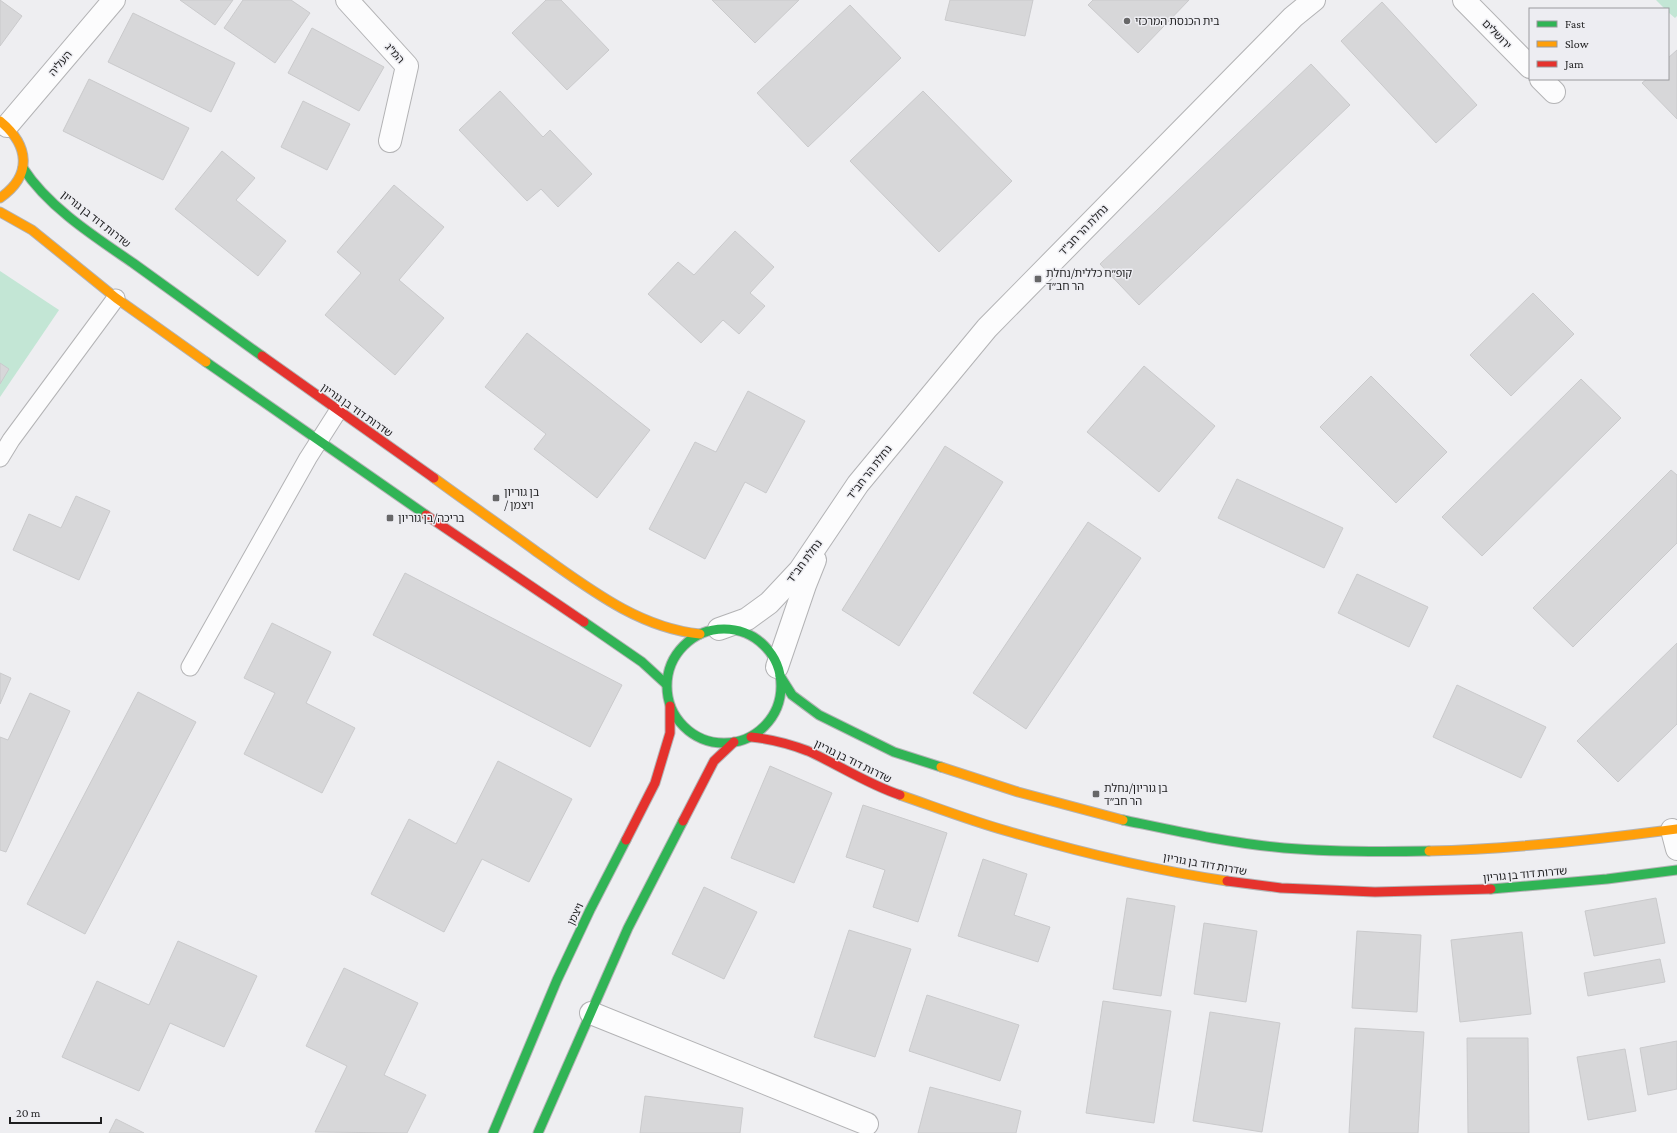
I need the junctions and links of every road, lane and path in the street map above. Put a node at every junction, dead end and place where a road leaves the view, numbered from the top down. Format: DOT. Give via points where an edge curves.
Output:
graph roads {
  1 [pos="114,0"];
  2 [pos="347,0"];
  3 [pos="1314,0"];
  4 [pos="1464,0"];
  5 [pos="1296,8"];
  6 [pos="1529,66"];
  7 [pos="4,123"];
  8 [pos="390,141"];
  9 [pos="23,168"];
  10 [pos="0,198"];
  11 [pos="0,212"];
  12 [pos="116,298"];
  13 [pos="338,411"];
  14 [pos="318,441"];
  15 [pos="0,458"];
  16 [pos="827,530"];
  17 [pos="710,632"];
  18 [pos="190,667"];
  19 [pos="779,671"];
  20 [pos="666,684"];
  21 [pos="670,706"];
  22 [pos="751,736"];
  23 [pos="734,742"];
  24 [pos="1675,836"];
  25 [pos="1677,870"];
  26 [pos="591,1012"];
  27 [pos="867,1124"];
  28 [pos="493,1133"];
  29 [pos="538,1133"];
  1 -- 7 [label="street, העליה"];
  2 -- 8 [label="street, המ\"ג" via="407,66"];
  3 -- 5 [label="street"];
  4 -- 6 [label="street, ירושלים"];
  5 -- 16 [label="street, נחלת הר חב\"ד" via="987,328 858,484"];
  7 -- 9 [label="street" via="16,134 21,145"];
  9 -- 10 [label="street" via="20,179"];
  9 -- 13 [label="street, שדרות דוד בן גוריון" via="28,178 42,193 103,242"];
  11 -- 12 [label="street" via="32,230"];
  12 -- 14 [label="street"];
  12 -- 15 [label="lane"];
  13 -- 14 [label="lane"];
  13 -- 17 [label="street, שדרות דוד בן גוריון" via="614,605 685,634"];
  14 -- 18 [label="lane"];
  14 -- 20 [label="street" via="642,662"];
  16 -- 17 [label="street, נחלת חב\"ד" via="800,570 769,603 746,619"];
  16 -- 19 [label="street, נחלת חב\"ד" via="805,585"];
  17 -- 19 [label="street" via="737,631 755,638 768,650"];
  17 -- 20 [label="street" via="686,642 676,654"];
  19 -- 22 [label="street" via="781,691 775,711 762,728"];
  19 -- 24 [label="street" via="792,695 819,715 894,752 1025,794 1110,817 1208,838 1284,848 1375,852 1477,850 1602,839"];
  20 -- 21 [label="street"];
  21 -- 23 [label="street" via="677,720 688,731 702,739 718,743"];
  21 -- 28 [label="street, ויצמן" via="670,733 655,783 557,980"];
  22 -- 23 [label="street"];
  22 -- 25 [label="street, שדרות דוד בן גוריון" via="807,751 879,788 1006,831 1101,856 1208,878 1280,888 1383,892 1479,890"];
  23 -- 26 [label="street" via="714,761 628,928"];
  26 -- 27 [label="street"];
  26 -- 29 [label="street"];
}
